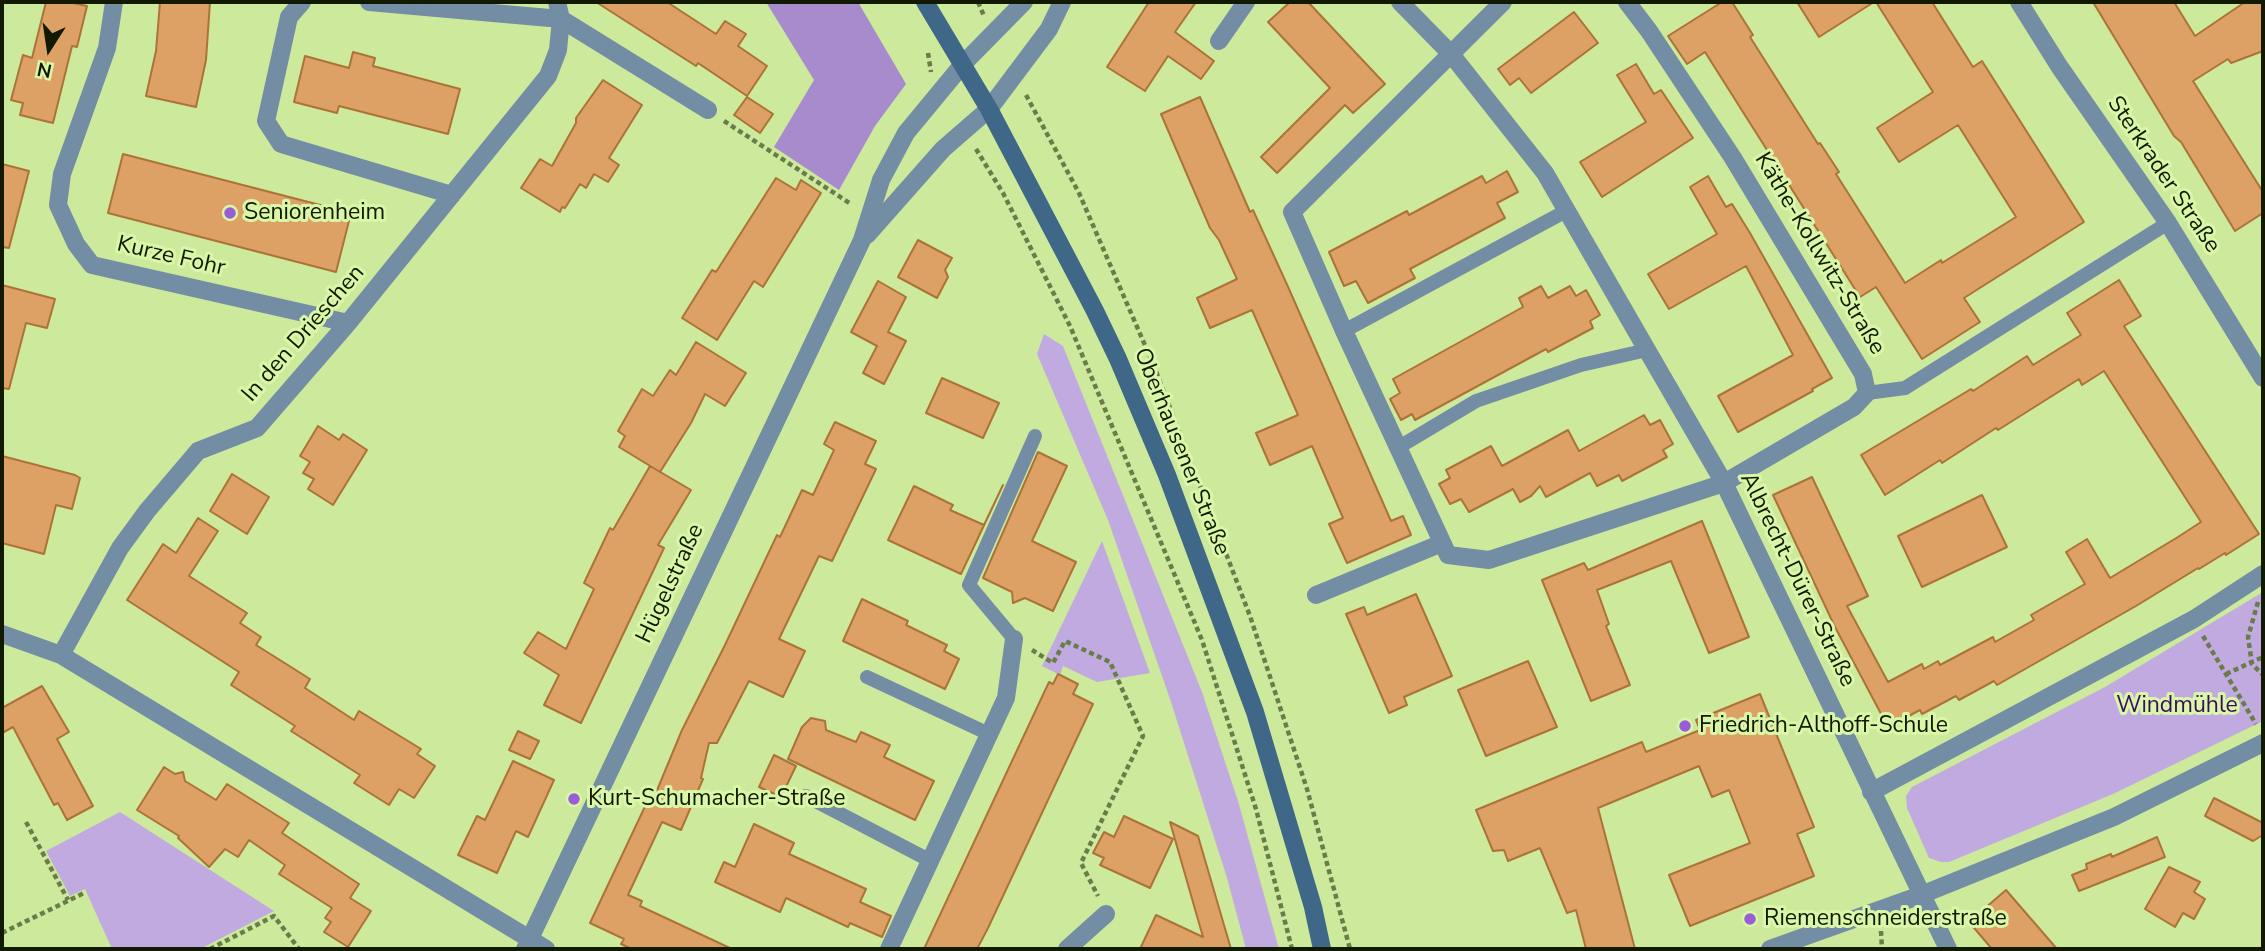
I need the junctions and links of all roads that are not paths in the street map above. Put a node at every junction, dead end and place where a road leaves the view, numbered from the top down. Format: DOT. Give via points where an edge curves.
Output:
graph roads {
  1 [pos="114,2"];
  2 [pos="302,2"];
  3 [pos="369,2"];
  4 [pos="925,2"];
  5 [pos="1024,2"];
  6 [pos="1062,2"];
  7 [pos="1245,2"];
  8 [pos="1400,2"];
  9 [pos="1503,2"];
  10 [pos="1627,2"];
  11 [pos="2019,2"];
  12 [pos="559,10"];
  13 [pos="1219,41"];
  14 [pos="1451,54"];
  15 [pos="963,64"];
  16 [pos="989,109"];
  17 [pos="708,110"];
  18 [pos="452,195"];
  19 [pos="1566,211"];
  20 [pos="2168,223"];
  21 [pos="862,240"];
  22 [pos="348,323"];
  23 [pos="1344,331"];
  24 [pos="1647,350"];
  25 [pos="2263,378"];
  26 [pos="1867,393"];
  27 [pos="1035,436"];
  28 [pos="1399,447"];
  29 [pos="1724,482"];
  30 [pos="1442,543"];
  31 [pos="2263,574"];
  32 [pos="1317,595"];
  33 [pos="2,635"];
  34 [pos="1014,639"];
  35 [pos="61,655"];
  36 [pos="867,677"];
  37 [pos="989,734"];
  38 [pos="2261,736"];
  39 [pos="1871,792"];
  40 [pos="806,796"];
  41 [pos="932,862"];
  42 [pos="1921,895"];
  43 [pos="1106,914"];
  44 [pos="527,945"];
  45 [pos="546,949"];
  46 [pos="889,949"];
  47 [pos="1068,949"];
  48 [pos="1322,949"];
  49 [pos="1770,949"];
  50 [pos="1948,949"];
  1 -- 22 [label="street, Kurze Fohr" via="107,48 62,174 58,205 76,244 92,265"];
  2 -- 18 [label="street" via="289,17 266,121 281,144"];
  3 -- 12 [label="street"];
  4 -- 15 [label="main road, Oberhausener Straße"];
  5 -- 15 [label="street, Hügelstraße"];
  6 -- 16 [label="street, Hügelstraße" via="1049,29"];
  7 -- 13 [label="street"];
  8 -- 14 [label="street, Albrecht-Dürer-Straße"];
  9 -- 14 [label="street"];
  10 -- 26 [label="street, Käthe-Kollwitz-Straße" via="1740,170 1863,374"];
  11 -- 20 [label="street, Sterkrader Straße"];
  12 -- 17 [label="street"];
  12 -- 18 [label="street, In den Drieschen" via="558,50 548,76"];
  14 -- 19 [label="street, Albrecht-Dürer-Straße" via="1545,173"];
  14 -- 23 [label="street" via="1292,212"];
  15 -- 16 [label="main road, Oberhausener Straße"];
  15 -- 21 [label="street, Hügelstraße" via="906,133 881,180"];
  16 -- 21 [label="street, Hügelstraße" via="943,149"];
  16 -- 48 [label="main road, Oberhausener Straße" via="1095,311 1167,475 1255,712"];
  18 -- 22 [label="street, In den Drieschen"];
  19 -- 23 [label="lane"];
  19 -- 24 [label="street, Albrecht-Dürer-Straße"];
  20 -- 25 [label="street, Sterkrader Straße"];
  20 -- 26 [label="lane" via="1905,388"];
  21 -- 44 [label="street, Hügelstraße"];
  22 -- 35 [label="street, In den Drieschen" via="257,428 198,451 120,548"];
  23 -- 28 [label="street"];
  24 -- 28 [label="lane" via="1581,365 1476,401"];
  24 -- 29 [label="street, Albrecht-Dürer-Straße"];
  26 -- 29 [label="street, Käthe-Kollwitz-Straße" via="1854,407"];
  27 -- 34 [label="lane" via="969,585"];
  28 -- 30 [label="street"];
  29 -- 30 [label="street, Käthe-Kollwitz-Straße" via="1489,560 1448,555"];
  29 -- 39 [label="street, Albrecht-Dürer-Straße"];
  30 -- 32 [label="street"];
  31 -- 39 [label="street" via="2193,620"];
  33 -- 35 [label="street"];
  34 -- 37 [label="street" via="1006,698"];
  35 -- 44 [label="street"];
  36 -- 37 [label="lane"];
  37 -- 41 [label="street"];
  38 -- 42 [label="street" via="2114,817"];
  39 -- 42 [label="street, Albrecht-Dürer-Straße"];
  40 -- 41 [label="lane"];
  41 -- 46 [label="street"];
  42 -- 49 [label="street"];
  42 -- 50 [label="street, Albrecht-Dürer-Straße"];
  43 -- 47 [label="street"];
  44 -- 45 [label="street"];
}
